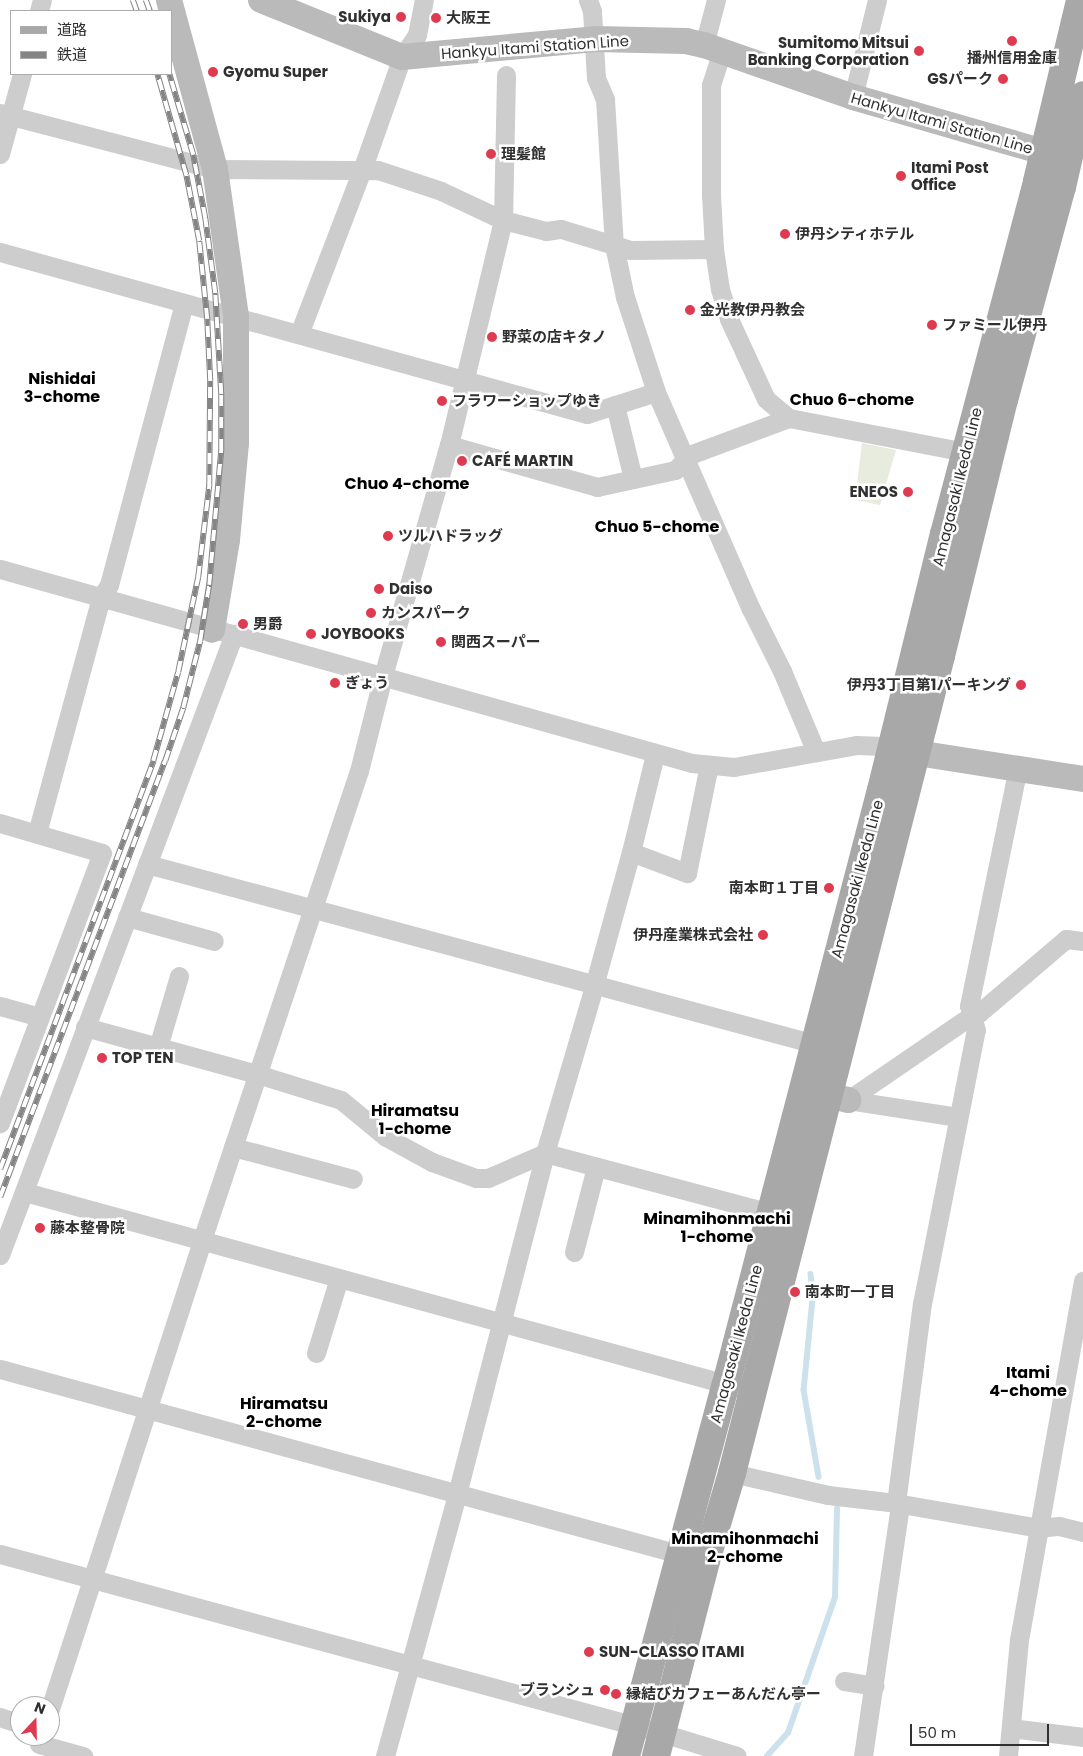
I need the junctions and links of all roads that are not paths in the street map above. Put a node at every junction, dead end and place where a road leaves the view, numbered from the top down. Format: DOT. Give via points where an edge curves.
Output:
graph roads {
  1 [pos="261,0"];
  2 [pos="424,0"];
  3 [pos="588,0"];
  4 [pos="716,0"];
  5 [pos="877,0"];
  6 [pos="1080,0"];
  7 [pos="300,7"];
  8 [pos="172,11"];
  9 [pos="595,39"];
  10 [pos="713,48"];
  11 [pos="402,57"];
  12 [pos="22,75"];
  13 [pos="506,75"];
  14 [pos="1083,95"];
  15 [pos="854,97"];
  16 [pos="6,114"];
  17 [pos="0,154"];
  18 [pos="1065,155"];
  19 [pos="215,169"];
  20 [pos="362,170"];
  21 [pos="503,220"];
  22 [pos="614,245"];
  23 [pos="714,249"];
  24 [pos="0,252"];
  25 [pos="184,303"];
  26 [pos="236,317"];
  27 [pos="299,334"];
  28 [pos="467,379"];
  29 [pos="656,392"];
  30 [pos="615,405"];
  31 [pos="789,418"];
  32 [pos="450,445"];
  33 [pos="965,452"];
  34 [pos="687,459"];
  35 [pos="987,471"];
  36 [pos="633,479"];
  37 [pos="0,569"];
  38 [pos="101,597"];
  39 [pos="223,632"];
  40 [pos="383,676"];
  41 [pos="904,749"];
  42 [pos="816,752"];
  43 [pos="655,754"];
  44 [pos="709,765"];
  45 [pos="1018,768"];
  46 [pos="1083,779"];
  47 [pos="0,823"];
  48 [pos="37,833"];
  49 [pos="631,852"];
  50 [pos="147,864"];
  51 [pos="312,909"];
  52 [pos="127,916"];
  53 [pos="214,941"];
  54 [pos="1083,941"];
  55 [pos="179,976"];
  56 [pos="594,986"];
  57 [pos="0,1006"];
  58 [pos="972,1015"];
  59 [pos="40,1017"];
  60 [pos="86,1027"];
  61 [pos="158,1047"];
  62 [pos="827,1048"];
  63 [pos="257,1074"];
  64 [pos="838,1098"];
  65 [pos="958,1117"];
  66 [pos="0,1123"];
  67 [pos="233,1147"];
  68 [pos="545,1154"];
  69 [pos="596,1167"];
  70 [pos="353,1179"];
  71 [pos="24,1192"];
  72 [pos="783,1216"];
  73 [pos="202,1240"];
  74 [pos="574,1252"];
  75 [pos="0,1255"];
  76 [pos="339,1278"];
  77 [pos="1083,1281"];
  78 [pos="1080,1314"];
  79 [pos="501,1322"];
  80 [pos="316,1353"];
  81 [pos="0,1369"];
  82 [pos="739,1387"];
  83 [pos="148,1409"];
  84 [pos="732,1473"];
  85 [pos="457,1494"];
  86 [pos="898,1504"];
  87 [pos="1039,1528"];
  88 [pos="1083,1532"];
  89 [pos="0,1554"];
  90 [pos="693,1557"];
  91 [pos="93,1579"];
  92 [pos="409,1665"];
  93 [pos="844,1681"];
  94 [pos="875,1686"];
  95 [pos="54,1696"];
  96 [pos="633,1726"];
  97 [pos="1011,1728"];
  98 [pos="1083,1737"];
  99 [pos="659,1745"];
  100 [pos="42,1746"];
  101 [pos="83,1756"];
  102 [pos="385,1756"];
  103 [pos="626,1756"];
  104 [pos="737,1756"];
  105 [pos="863,1756"];
  106 [pos="1008,1756"];
  1 -- 7 [label="street, Hankyu Itami Station Line"];
  2 -- 11 [label="street" via="417,35"];
  3 -- 9 [label="street"];
  4 -- 10 [label="street"];
  5 -- 15 [label="street"];
  6 -- 18 [label="main road, Amagasaki Ikeda Line"];
  7 -- 11 [label="street, Hankyu Itami Station Line"];
  8 -- 19 [label="street"];
  9 -- 10 [label="street, Hankyu Itami Station Line" via="675,39"];
  9 -- 11 [label="street, Hankyu Itami Station Line"];
  9 -- 22 [label="street" via="596,78 605,99"];
  10 -- 15 [label="street, Hankyu Itami Station Line"];
  10 -- 23 [label="street" via="711,195"];
  11 -- 20 [label="street"];
  12 -- 16 [label="street"];
  13 -- 21 [label="street"];
  14 -- 18 [label="main road, Amagasaki Ikeda Line"];
  15 -- 18 [label="street, Hankyu Itami Station Line"];
  16 -- 17 [label="street"];
  16 -- 19 [label="street"];
  18 -- 33 [label="main road, Amagasaki Ikeda Line"];
  18 -- 35 [label="main road, Amagasaki Ikeda Line"];
  19 -- 20 [label="street"];
  19 -- 26 [label="street"];
  20 -- 21 [label="street" via="378,170 406,178"];
  20 -- 27 [label="street"];
  21 -- 22 [label="street" via="546,232 561,229"];
  21 -- 28 [label="street"];
  22 -- 23 [label="street" via="630,250"];
  22 -- 29 [label="street" via="625,297"];
  23 -- 31 [label="street" via="720,289 744,353 766,399"];
  24 -- 25 [label="street"];
  25 -- 26 [label="street"];
  25 -- 38 [label="street" via="109,585"];
  26 -- 27 [label="street"];
  26 -- 39 [label="street" via="236,443"];
  27 -- 28 [label="street"];
  28 -- 30 [label="street" via="587,414"];
  28 -- 32 [label="street"];
  29 -- 30 [label="street"];
  29 -- 34 [label="street"];
  30 -- 36 [label="street"];
  31 -- 33 [label="street"];
  31 -- 34 [label="street" via="692,454"];
  32 -- 36 [label="street" via="597,487"];
  32 -- 40 [label="street"];
  33 -- 35 [label="street"];
  33 -- 41 [label="main road, Amagasaki Ikeda Line"];
  34 -- 36 [label="street" via="675,470"];
  34 -- 42 [label="street"];
  35 -- 41 [label="main road, Amagasaki Ikeda Line"];
  37 -- 38 [label="street"];
  38 -- 39 [label="street"];
  38 -- 48 [label="street"];
  39 -- 40 [label="street"];
  39 -- 50 [label="street"];
  40 -- 43 [label="street"];
  40 -- 51 [label="street" via="359,771"];
  41 -- 42 [label="street" via="856,745"];
  41 -- 45 [label="street"];
  41 -- 62 [label="main road, Amagasaki Ikeda Line"];
  42 -- 44 [label="street" via="734,767"];
  43 -- 44 [label="street"];
  43 -- 49 [label="street"];
  44 -- 49 [label="street" via="687,874"];
  45 -- 46 [label="street"];
  45 -- 58 [label="street" via="969,1006"];
  47 -- 48 [label="street"];
  48 -- 59 [label="street" via="102,853"];
  49 -- 56 [label="street"];
  50 -- 51 [label="street"];
  50 -- 52 [label="street"];
  51 -- 56 [label="street"];
  51 -- 63 [label="street"];
  52 -- 53 [label="street"];
  52 -- 60 [label="street"];
  54 -- 58 [label="street" via="1066,939 979,1013"];
  55 -- 61 [label="street"];
  56 -- 62 [label="street"];
  56 -- 68 [label="street"];
  57 -- 59 [label="street"];
  58 -- 64 [label="street"];
  58 -- 65 [label="street" via="976,1030"];
  59 -- 66 [label="street"];
  60 -- 61 [label="street"];
  60 -- 71 [label="street"];
  61 -- 63 [label="street"];
  62 -- 64 [label="main road, Amagasaki Ikeda Line"];
  62 -- 72 [label="main road, Amagasaki Ikeda Line"];
  63 -- 67 [label="street"];
  63 -- 68 [label="street" via="341,1100 386,1137 432,1162 476,1178 488,1178"];
  64 -- 65 [label="street"];
  64 -- 72 [label="main road, Amagasaki Ikeda Line"];
  65 -- 86 [label="street" via="922,1304"];
  67 -- 70 [label="street"];
  67 -- 73 [label="street"];
  68 -- 69 [label="street"];
  68 -- 79 [label="street"];
  69 -- 72 [label="street"];
  69 -- 74 [label="street"];
  71 -- 73 [label="street"];
  71 -- 75 [label="street"];
  72 -- 82 [label="main road, Amagasaki Ikeda Line"];
  73 -- 76 [label="street"];
  73 -- 83 [label="street"];
  76 -- 79 [label="street"];
  76 -- 80 [label="street"];
  77 -- 78 [label="street"];
  78 -- 87 [label="street"];
  79 -- 82 [label="street"];
  79 -- 85 [label="street"];
  81 -- 83 [label="street"];
  82 -- 84 [label="main road, Amagasaki Ikeda Line"];
  82 -- 90 [label="main road, Amagasaki Ikeda Line"];
  83 -- 85 [label="street"];
  83 -- 91 [label="street"];
  84 -- 86 [label="street" via="828,1495"];
  84 -- 90 [label="main road, Amagasaki Ikeda Line"];
  85 -- 90 [label="street"];
  85 -- 92 [label="street"];
  86 -- 87 [label="street"];
  86 -- 94 [label="street"];
  87 -- 88 [label="street" via="1058,1526"];
  87 -- 97 [label="street" via="1019,1640"];
  89 -- 91 [label="street"];
  90 -- 96 [label="main road, Amagasaki Ikeda Line"];
  90 -- 99 [label="main road, Amagasaki Ikeda Line"];
  91 -- 92 [label="street"];
  91 -- 95 [label="street"];
  92 -- 96 [label="street"];
  92 -- 102 [label="street"];
  93 -- 94 [label="street"];
  94 -- 105 [label="street"];
  96 -- 99 [label="street"];
  96 -- 103 [label="main road, Amagasaki Ikeda Line"];
  97 -- 98 [label="street"];
  97 -- 106 [label="street"];
  99 -- 104 [label="street"];
  100 -- 101 [label="street"];
}
